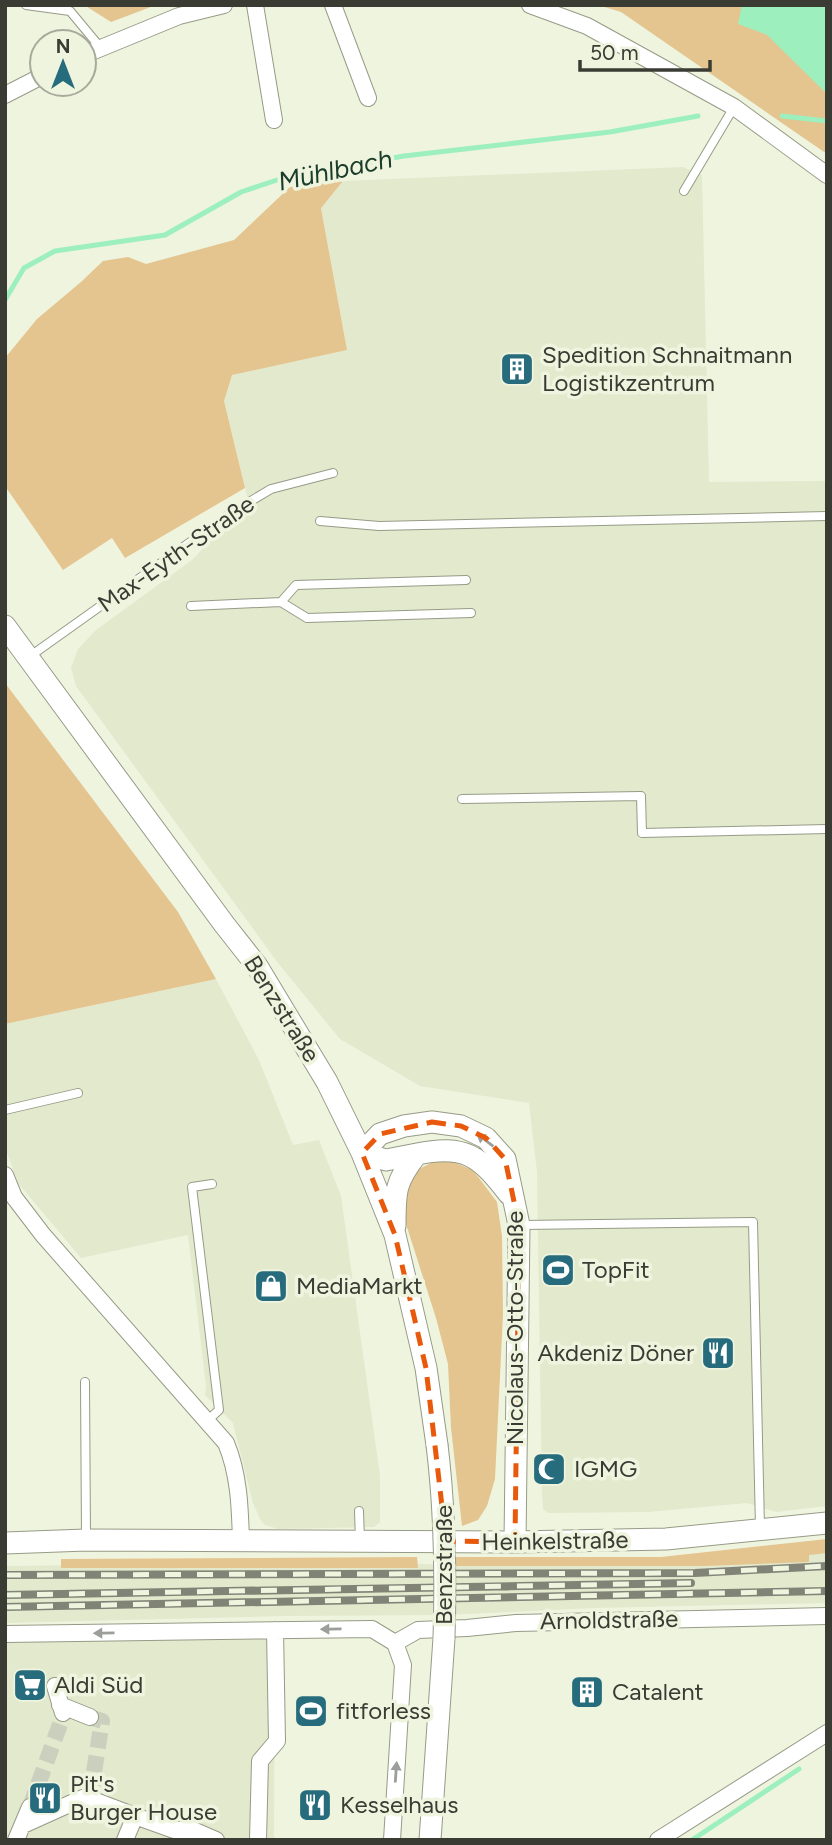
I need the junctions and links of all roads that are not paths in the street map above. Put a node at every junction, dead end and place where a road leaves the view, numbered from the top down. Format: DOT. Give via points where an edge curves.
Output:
graph roads {
  1 [pos="26,5"];
  2 [pos="224,5"];
  3 [pos="256,5"];
  4 [pos="332,5"];
  5 [pos="530,5"];
  6 [pos="100,47"];
  7 [pos="28,83"];
  8 [pos="5,95"];
  9 [pos="368,99"];
  10 [pos="734,107"];
  11 [pos="274,120"];
  12 [pos="827,175"];
  13 [pos="684,191"];
  14 [pos="333,473"];
  15 [pos="827,516"];
  16 [pos="320,521"];
  17 [pos="466,580"];
  18 [pos="281,602"];
  19 [pos="191,606"];
  20 [pos="471,613"];
  21 [pos="5,626"];
  22 [pos="29,657"];
  23 [pos="462,799"];
  24 [pos="827,829"];
  25 [pos="224,924"];
  26 [pos="78,1093"];
  27 [pos="5,1110"];
  28 [pos="362,1153"];
  29 [pos="416,1154"];
  30 [pos="5,1175"];
  31 [pos="212,1184"];
  32 [pos="513,1199"];
  33 [pos="519,1225"];
  34 [pos="395,1235"];
  35 [pos="407,1294"];
  36 [pos="85,1382"];
  37 [pos="208,1420"];
  38 [pos="359,1511"];
  39 [pos="827,1522"];
  40 [pos="760,1530"];
  41 [pos="86,1540"];
  42 [pos="241,1541"];
  43 [pos="360,1541"];
  44 [pos="515,1542"];
  45 [pos="5,1544"];
  46 [pos="827,1616"];
  47 [pos="275,1630"];
  48 [pos="5,1634"];
  49 [pos="395,1643"];
  50 [pos="55,1686"];
  51 [pos="90,1717"];
  52 [pos="826,1735"];
  53 [pos="30,1807"];
  54 [pos="135,1816"];
  55 [pos="19,1833"];
  56 [pos="670,1838"];
  57 [pos="125,1840"];
  58 [pos="216,1840"];
  59 [pos="258,1840"];
  60 [pos="392,1840"];
  61 [pos="430,1840"];
  1 -- 6 [label="lane" via="70,11"];
  2 -- 6 [label="street" via="179,16"];
  3 -- 11 [label="street"];
  4 -- 9 [label="street"];
  5 -- 10 [label="street" via="587,26"];
  7 -- 8 [label="street"];
  10 -- 12 [label="street"];
  10 -- 13 [label="lane"];
  14 -- 22 [label="lane, Max-Eyth-Straße" via="271,489 231,513"];
  15 -- 16 [label="lane" via="379,526"];
  17 -- 18 [label="lane" via="296,585"];
  18 -- 19 [label="lane"];
  18 -- 20 [label="lane" via="307,618"];
  21 -- 22 [label="main road, Benzstraße"];
  22 -- 25 [label="main road, Benzstraße"];
  23 -- 24 [label="lane" via="641,796 642,833"];
  25 -- 28 [label="main road, Benzstraße" via="257,966 320,1070"];
  25 -- 35 [label="main road, Benzstraße" via="239,958 318,1091"];
  26 -- 27 [label="lane"];
  28 -- 29 [label="main road, Nicolaus-Otto-Straße" via="386,1160"];
  32 -- 28 [label="main road, Nicolaus-Otto-Straße, one-way" via="505,1159 486,1138 461,1126 432,1122 404,1126 380,1134"];
  28 -- 34 [label="main road, Benzstraße"];
  29 -- 32 [label="main road, Nicolaus-Otto-Straße" via="459,1150 489,1168"];
  29 -- 34 [label="main road" via="398,1186"];
  30 -- 37 [label="street" via="43,1235"];
  31 -- 37 [label="lane" via="192,1187 219,1410"];
  32 -- 33 [label="main road, Nicolaus-Otto-Straße"];
  33 -- 40 [label="lane" via="753,1222"];
  33 -- 44 [label="main road, Nicolaus-Otto-Straße"];
  34 -- 35 [label="main road, Benzstraße"];
  35 -- 61 [label="main road, Benzstraße, bridge" via="426,1368 444,1497 444,1638"];
  36 -- 41 [label="lane"];
  37 -- 42 [label="street" via="226,1443 234,1464"];
  38 -- 43 [label="lane"];
  39 -- 40 [label="main road, Heinkelstraße"];
  40 -- 44 [label="main road, Heinkelstraße" via="666,1539"];
  41 -- 42 [label="main road, Heinkelstraße"];
  41 -- 45 [label="main road, Heinkelstraße"];
  42 -- 43 [label="main road, Heinkelstraße"];
  43 -- 44 [label="main road, Heinkelstraße"];
  46 -- 49 [label="street, Arnoldstraße" via="516,1623 418,1630"];
  47 -- 48 [label="street, one-way"];
  49 -- 47 [label="street, one-way" via="372,1629"];
  47 -- 59 [label="street" via="277,1741 260,1761"];
  60 -- 49 [label="street, one-way" via="403,1665"];
  50 -- 51 [label="street" via="62,1710"];
  52 -- 56 [label="street"];
  53 -- 55 [label="street"];
  54 -- 55 [label="street" via="89,1791"];
  54 -- 57 [label="street"];
  54 -- 58 [label="street"];
}
